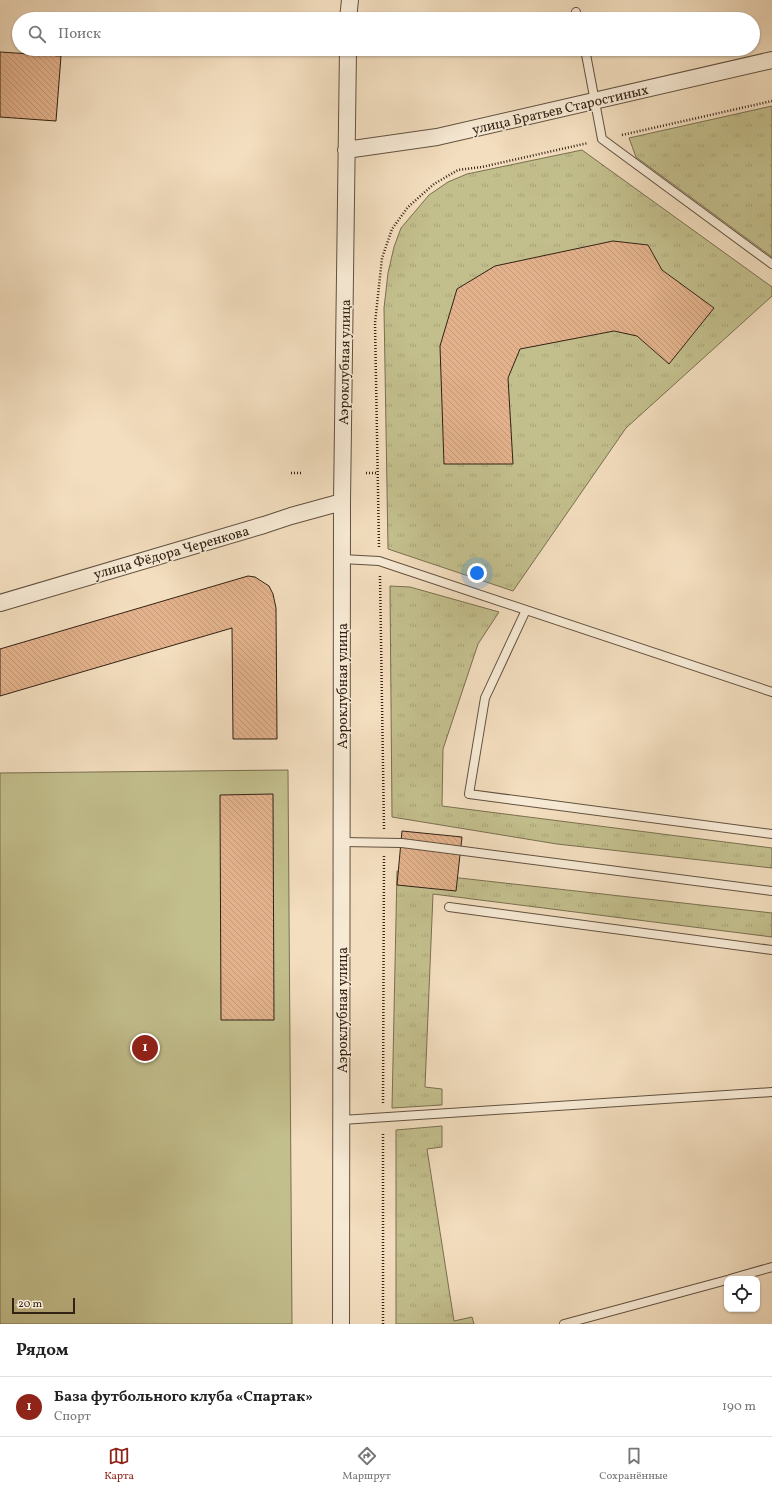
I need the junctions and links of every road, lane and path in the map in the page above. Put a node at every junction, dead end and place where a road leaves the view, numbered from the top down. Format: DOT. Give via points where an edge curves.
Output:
graph roads {
  1 [pos="350,0"];
  2 [pos="349,12"];
  3 [pos="348,56"];
  4 [pos="586,56"];
  5 [pos="772,60"];
  6 [pos="596,101"];
  7 [pos="772,101"];
  8 [pos="602,139"];
  9 [pos="346,150"];
  10 [pos="772,264"];
  11 [pos="291,473"];
  12 [pos="302,473"];
  13 [pos="366,473"];
  14 [pos="378,473"];
  15 [pos="342,502"];
  16 [pos="342,559"];
  17 [pos="379,561"];
  18 [pos="0,603"];
  19 [pos="526,610"];
  20 [pos="772,692"];
  21 [pos="772,834"];
  22 [pos="343,842"];
  23 [pos="384,842"];
  24 [pos="772,891"];
  25 [pos="449,907"];
  26 [pos="772,950"];
  27 [pos="772,1092"];
  28 [pos="383,1111"];
  29 [pos="342,1120"];
  30 [pos="383,1126"];
  31 [pos="772,1268"];
  32 [pos="740,1276"];
  33 [pos="724,1280"];
  34 [pos="341,1324"];
  35 [pos="382,1324"];
  36 [pos="564,1324"];
  1 -- 2 [label="street"];
  3 -- 9 [label="street, Аэроклубная улица"];
  4 -- 6 [label="lane"];
  5 -- 6 [label="street, улица Братьев Старостиных"];
  6 -- 8 [label="lane"];
  6 -- 9 [label="street, улица Братьев Старостиных" via="437,138"];
  7 -- 8 [label="path"];
  8 -- 10 [label="lane"];
  8 -- 14 [label="path" via="458,170 434,184 408,207 392,229 382,258 375,323"];
  9 -- 15 [label="street, Аэроклубная улица"];
  11 -- 12 [label="path"];
  13 -- 14 [label="path"];
  14 -- 17 [label="path"];
  15 -- 16 [label="street, Аэроклубная улица"];
  15 -- 18 [label="street, улица Фёдора Черенкова"];
  16 -- 17 [label="lane"];
  16 -- 22 [label="street, Аэроклубная улица"];
  17 -- 19 [label="lane"];
  17 -- 23 [label="path"];
  19 -- 20 [label="lane"];
  19 -- 21 [label="lane" via="485,698 470,794"];
  22 -- 23 [label="lane"];
  22 -- 29 [label="street, Аэроклубная улица"];
  23 -- 24 [label="lane"];
  23 -- 28 [label="path"];
  25 -- 26 [label="lane"];
  27 -- 29 [label="lane"];
  29 -- 34 [label="street, Аэроклубная улица"];
  30 -- 35 [label="path"];
  31 -- 32 [label="lane"];
  33 -- 36 [label="lane"];
}
